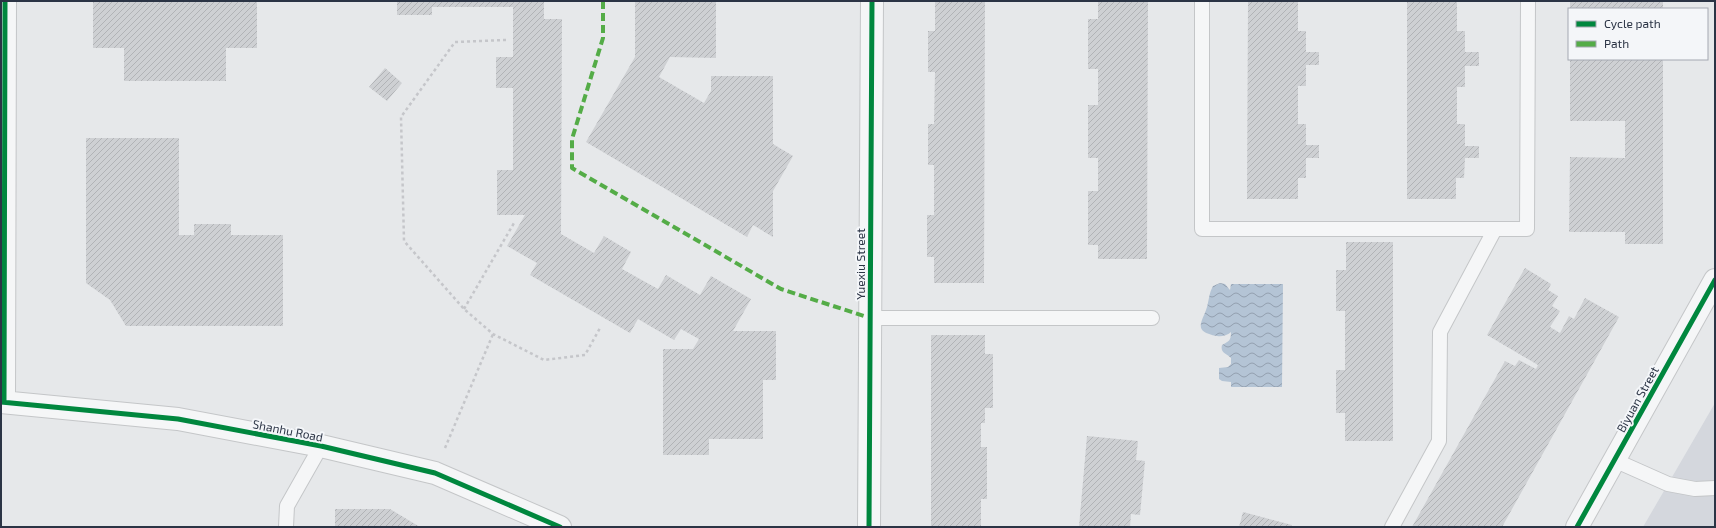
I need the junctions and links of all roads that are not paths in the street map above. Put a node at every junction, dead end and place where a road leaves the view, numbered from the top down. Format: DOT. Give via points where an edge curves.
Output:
graph roads {
  1 [pos="5,1"];
  2 [pos="872,1"];
  3 [pos="1202,1"];
  4 [pos="1528,1"];
  5 [pos="1495,229"];
  6 [pos="1715,280"];
  7 [pos="870,318"];
  8 [pos="1152,318"];
  9 [pos="3,402"];
  10 [pos="321,446"];
  11 [pos="1614,460"];
  12 [pos="1715,488"];
  13 [pos="286,527"];
  14 [pos="560,527"];
  15 [pos="869,527"];
  16 [pos="1392,527"];
  17 [pos="1577,527"];
  1 -- 9 [label="street"];
  2 -- 7 [label="street, Yuexiu Street"];
  3 -- 5 [label="lane" via="1202,229"];
  4 -- 5 [label="lane" via="1527,229"];
  5 -- 16 [label="lane" via="1440,332 1439,441"];
  6 -- 11 [label="street, Biyuan Street"];
  7 -- 8 [label="lane"];
  7 -- 15 [label="street, Yuexiu Street"];
  9 -- 10 [label="street, Shanhu Road" via="178,420"];
  10 -- 13 [label="lane" via="287,506"];
  10 -- 14 [label="street, Shanhu Road" via="434,473"];
  11 -- 12 [label="lane" via="1668,484"];
  11 -- 17 [label="street, Biyuan Street"];
}
